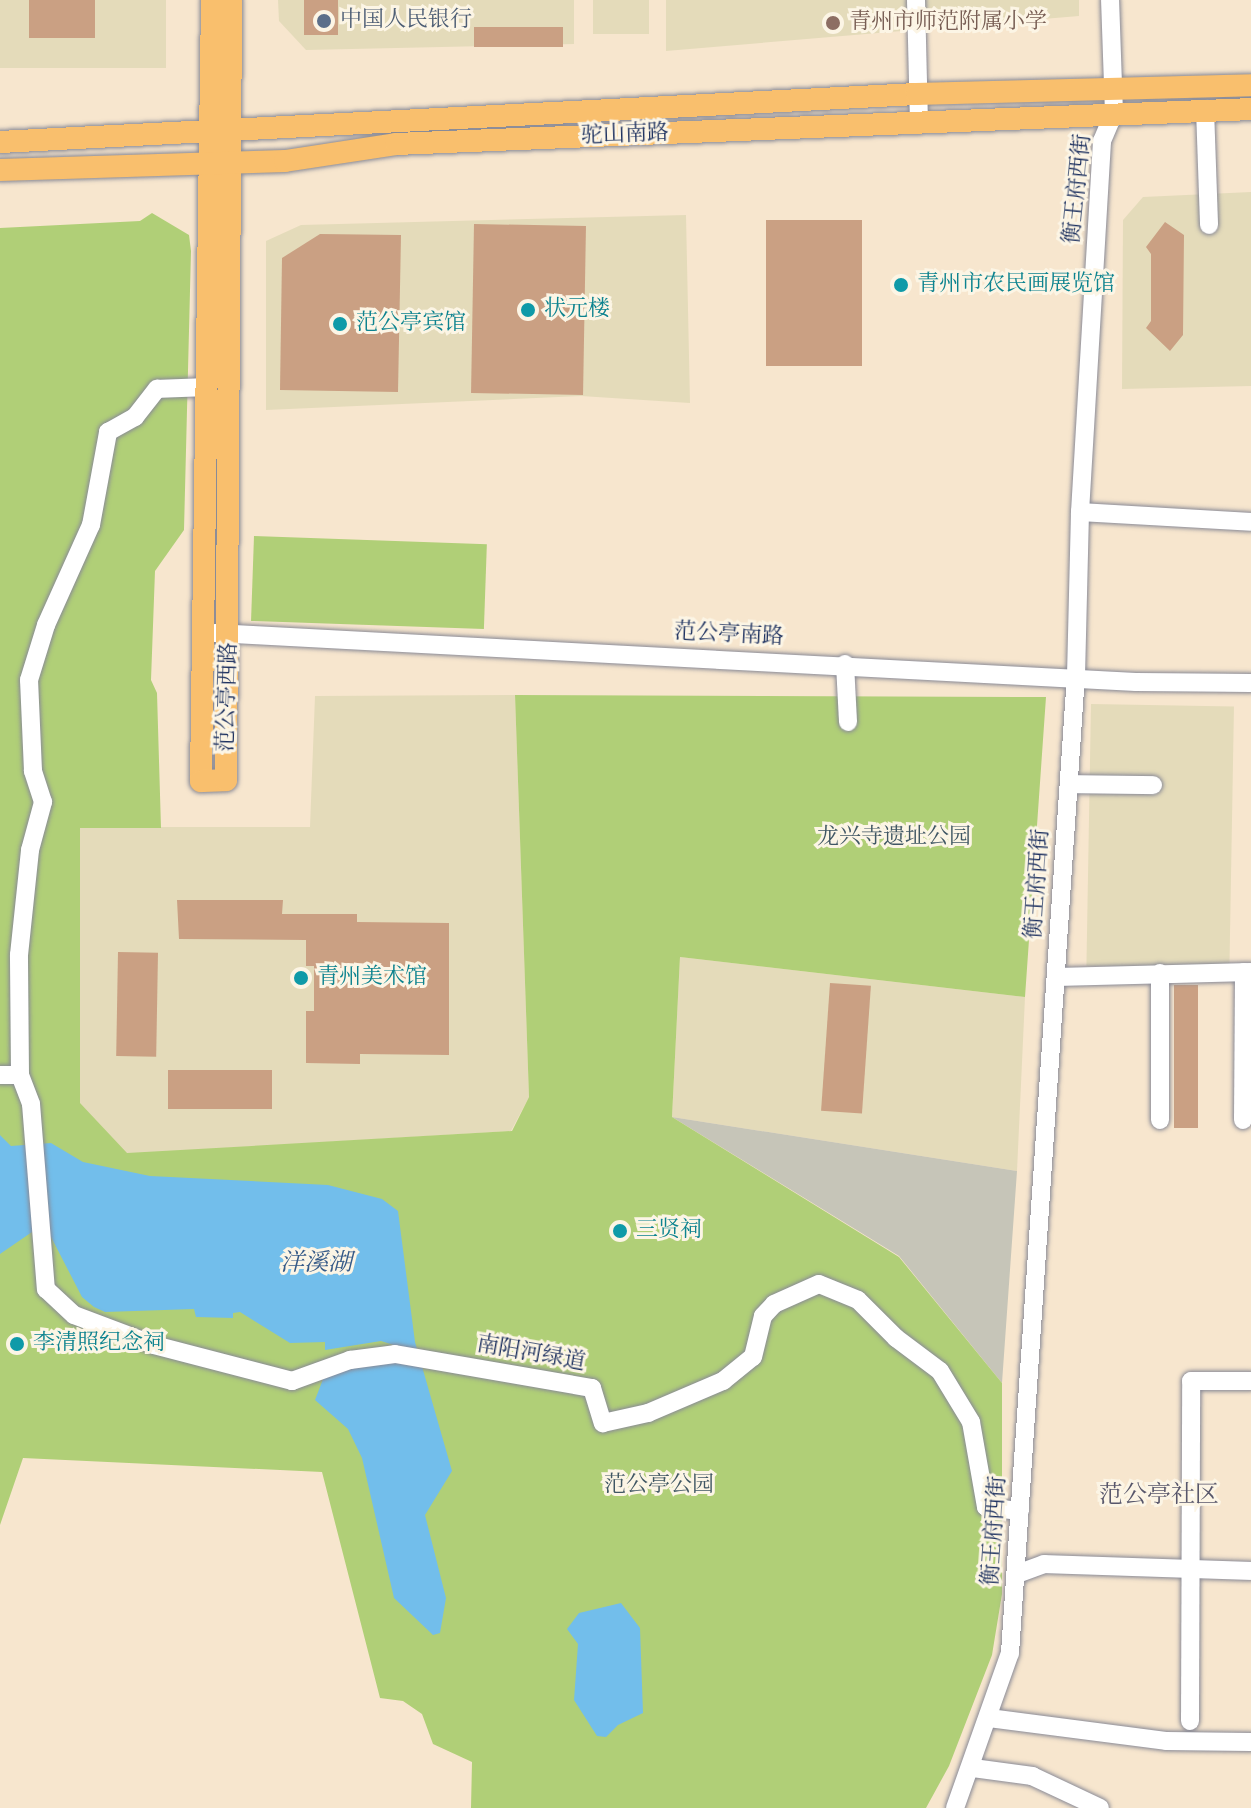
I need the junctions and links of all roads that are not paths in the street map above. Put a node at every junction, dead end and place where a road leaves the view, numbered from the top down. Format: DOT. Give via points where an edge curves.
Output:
graph roads {
  1 [pos="212,0"];
  2 [pos="231,0"];
  3 [pos="916,0"];
  4 [pos="1110,0"];
  5 [pos="1251,85"];
  6 [pos="1111,87"];
  7 [pos="917,94"];
  8 [pos="1205,109"];
  9 [pos="1251,109"];
  10 [pos="1114,113"];
  11 [pos="919,122"];
  12 [pos="222,128"];
  13 [pos="0,142"];
  14 [pos="222,163"];
  15 [pos="0,170"];
  16 [pos="1209,225"];
  17 [pos="206,387"];
  18 [pos="1080,512"];
  19 [pos="1251,522"];
  20 [pos="204,632"];
  21 [pos="230,634"];
  22 [pos="845,664"];
  23 [pos="1076,676"];
  24 [pos="1251,683"];
  25 [pos="848,722"];
  26 [pos="1069,784"];
  27 [pos="1153,785"];
  28 [pos="1248,972"];
  29 [pos="1160,973"];
  30 [pos="1056,977"];
  31 [pos="0,1075"];
  32 [pos="20,1075"];
  33 [pos="1160,1120"];
  34 [pos="1243,1120"];
  35 [pos="1251,1381"];
  36 [pos="1020,1511"];
  37 [pos="1190,1570"];
  38 [pos="1251,1571"];
  39 [pos="1017,1574"];
  40 [pos="989,1718"];
  41 [pos="1190,1721"];
  42 [pos="1251,1742"];
  43 [pos="973,1768"];
  44 [pos="955,1808"];
  45 [pos="1100,1808"];
  1 -- 12 [label="main road, 范公亭西路"];
  2 -- 12 [label="main road, 范公亭西路"];
  3 -- 7 [label="street"];
  4 -- 6 [label="street, 衡王府西街"];
  5 -- 6 [label="main road, 驼山南路"];
  6 -- 7 [label="main road, 驼山南路"];
  6 -- 10 [label="street, 衡王府西街"];
  7 -- 11 [label="street"];
  7 -- 12 [label="main road, 驼山南路"];
  8 -- 9 [label="main road, 驼山南路"];
  8 -- 10 [label="main road, 驼山南路"];
  8 -- 16 [label="street"];
  10 -- 11 [label="main road, 驼山南路"];
  10 -- 18 [label="street, 衡王府西街" via="1102,141"];
  11 -- 14 [label="main road, 驼山南路" via="396,144"];
  12 -- 13 [label="main road, 驼山南路"];
  12 -- 14 [label="main road, 范公亭西路"];
  14 -- 15 [label="main road, 驼山南路"];
  14 -- 17 [label="main road, 范公亭西路"];
  14 -- 21 [label="main road, 范公亭西路"];
  17 -- 20 [label="main road, 范公亭西路"];
  17 -- 32 [label="street" via="157,389 135,417 108,432 91,525 29,680 33,771 43,802 30,850 19,955"];
  18 -- 19 [label="street"];
  18 -- 23 [label="street, 衡王府西街"];
  20 -- 21 [label="street, 范公亭南路"];
  20 -- 21 [label="main road, 范公亭西路" via="201,781 226,780"];
  21 -- 22 [label="street, 范公亭南路"];
  22 -- 23 [label="street, 范公亭南路"];
  22 -- 25 [label="street"];
  23 -- 24 [label="street, 范公亭南路"];
  23 -- 26 [label="street, 衡王府西街"];
  26 -- 27 [label="street"];
  26 -- 30 [label="street, 衡王府西街"];
  28 -- 29 [label="street"];
  28 -- 34 [label="street"];
  29 -- 30 [label="street"];
  29 -- 33 [label="street"];
  30 -- 36 [label="street, 衡王府西街"];
  31 -- 32 [label="street"];
  32 -- 36 [label="street, 南阳河绿道" via="31,1104 46,1289 55,1303 154,1345 292,1381 350,1360 395,1354 592,1388 603,1423 648,1413 723,1381 753,1357 763,1316 774,1304 819,1284 858,1300 940,1371 971,1422 986,1507"];
  35 -- 37 [label="street" via="1191,1381"];
  36 -- 39 [label="street, 衡王府西街"];
  37 -- 38 [label="street"];
  37 -- 39 [label="street" via="1044,1564"];
  37 -- 41 [label="street"];
  39 -- 40 [label="street, 衡王府西街" via="1010,1653"];
  40 -- 42 [label="street" via="1166,1741"];
  40 -- 43 [label="street, 衡王府西街"];
  43 -- 44 [label="street, 衡王府西街"];
  43 -- 45 [label="street" via="1032,1776"];
}
